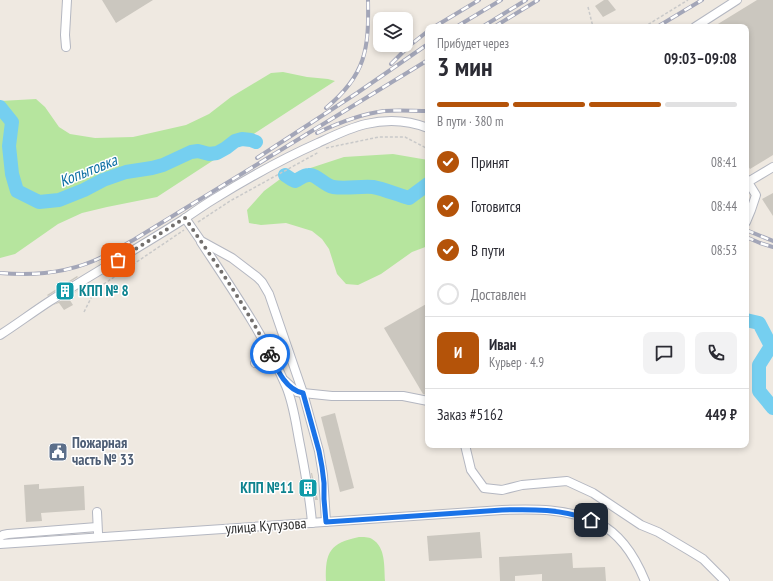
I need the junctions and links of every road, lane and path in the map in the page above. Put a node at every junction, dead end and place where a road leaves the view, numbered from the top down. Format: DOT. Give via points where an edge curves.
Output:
graph roads {
  1 [pos="67,0"];
  2 [pos="688,0"];
  3 [pos="737,0"];
  4 [pos="588,7"];
  5 [pos="592,24"];
  6 [pos="649,24"];
  7 [pos="700,24"];
  8 [pos="66,47"];
  9 [pos="425,127"];
  10 [pos="425,148"];
  11 [pos="325,149"];
  12 [pos="318,152"];
  13 [pos="773,167"];
  14 [pos="749,179"];
  15 [pos="749,183"];
  16 [pos="749,215"];
  17 [pos="185,218"];
  18 [pos="190,226"];
  19 [pos="201,241"];
  20 [pos="84,312"];
  21 [pos="0,335"];
  22 [pos="270,355"];
  23 [pos="292,360"];
  24 [pos="255,363"];
  25 [pos="281,376"];
  26 [pos="293,388"];
  27 [pos="303,393"];
  28 [pos="425,400"];
  29 [pos="293,407"];
  30 [pos="466,448"];
  31 [pos="97,512"];
  32 [pos="326,522"];
  33 [pos="312,523"];
  34 [pos="97,527"];
  35 [pos="0,537"];
  36 [pos="98,538"];
  37 [pos="0,544"];
  38 [pos="645,581"];
  39 [pos="725,581"];
  1 -- 8 [label="street"];
  2 -- 6 [label="path"];
  3 -- 7 [label="street"];
  4 -- 5 [label="path"];
  9 -- 17 [label="street" via="412,123 382,121 350,130 273,165"];
  10 -- 11 [label="path" via="405,138 379,137"];
  12 -- 18 [label="path"];
  13 -- 14 [label="street"];
  15 -- 16 [label="street" via="756,195"];
  17 -- 18 [label="street"];
  17 -- 21 [label="street" via="50,301"];
  18 -- 19 [label="street"];
  18 -- 20 [label="path" via="95,290"];
  19 -- 22 [label="street" via="251,319"];
  19 -- 23 [label="street" via="232,258 262,282 272,300"];
  22 -- 24 [label="street"];
  22 -- 25 [label="street"];
  23 -- 26 [label="street"];
  23 -- 27 [label="street"];
  25 -- 26 [label="street"];
  25 -- 29 [label="street"];
  26 -- 27 [label="street"];
  26 -- 29 [label="street"];
  27 -- 28 [label="street" via="332,396 403,396"];
  27 -- 32 [label="street" via="322,467"];
  29 -- 33 [label="street"];
  30 -- 39 [label="street" via="471,470 484,488 502,490 522,485 567,481 593,493 641,525 690,551"];
  31 -- 34 [label="street"];
  32 -- 33 [label="street, улица Кутузова"];
  32 -- 38 [label="street, улица Кутузова" via="502,510 534,509 566,513 599,523 612,532 631,553"];
  33 -- 36 [label="street, улица Кутузова"];
  34 -- 35 [label="street" via="8,534"];
  34 -- 36 [label="street"];
  36 -- 37 [label="street, улица Кутузова"];
}
